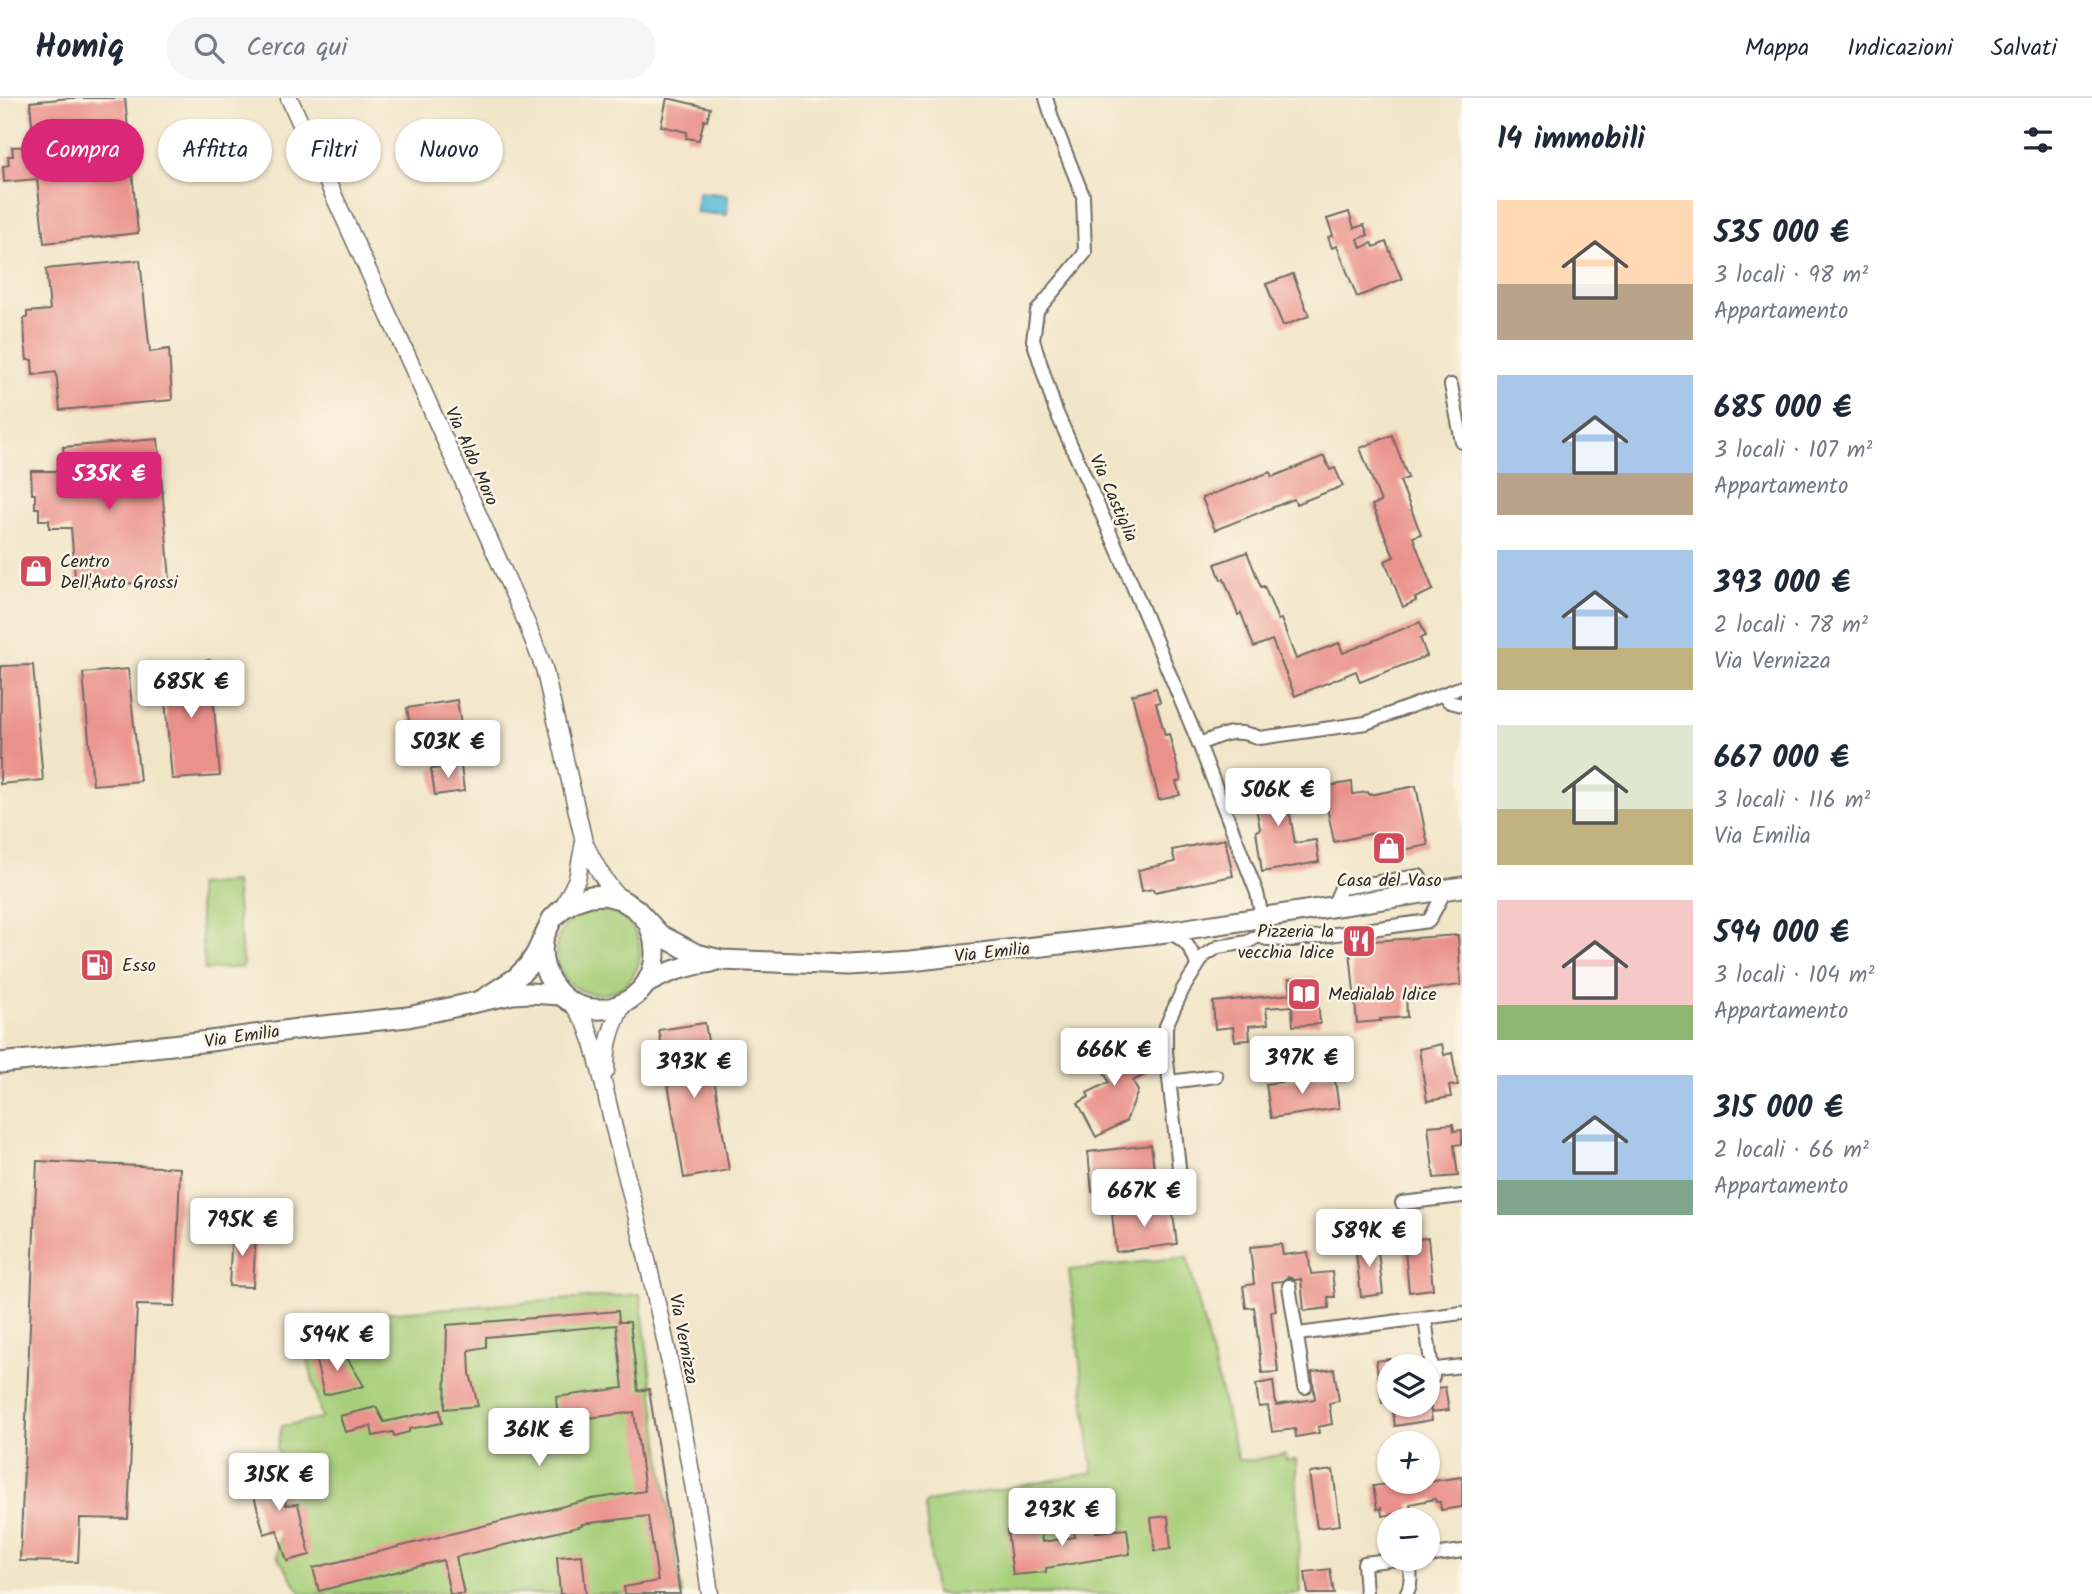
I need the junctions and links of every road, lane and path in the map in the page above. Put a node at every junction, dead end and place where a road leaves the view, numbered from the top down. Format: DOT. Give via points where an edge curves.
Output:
graph roads {
  1 [pos="289,98"];
  2 [pos="1046,98"];
  3 [pos="1451,386"];
  4 [pos="1462,442"];
  5 [pos="1462,687"];
  6 [pos="1442,695"];
  7 [pos="1462,705"];
  8 [pos="1199,744"];
  9 [pos="584,842"];
  10 [pos="1445,889"];
  11 [pos="620,899"];
  12 [pos="562,909"];
  13 [pos="648,924"];
  14 [pos="1260,927"];
  15 [pos="545,932"];
  16 [pos="1167,932"];
  17 [pos="721,960"];
  18 [pos="1197,965"];
  19 [pos="647,983"];
  20 [pos="566,999"];
  21 [pos="482,1000"];
  22 [pos="623,1004"];
  23 [pos="0,1063"];
  24 [pos="1216,1076"];
  25 [pos="1170,1082"];
  26 [pos="606,1094"];
  27 [pos="1164,1193"];
  28 [pos="1462,1196"];
  29 [pos="1402,1203"];
  30 [pos="1289,1286"];
  31 [pos="1462,1313"];
  32 [pos="1425,1318"];
  33 [pos="1298,1334"];
  34 [pos="1429,1354"];
  35 [pos="1462,1366"];
  36 [pos="1440,1371"];
  37 [pos="1306,1387"];
  38 [pos="1462,1551"];
  39 [pos="1440,1554"];
  40 [pos="1377,1561"];
  41 [pos="1410,1571"];
  42 [pos="710,1594"];
  43 [pos="1366,1594"];
  44 [pos="1406,1594"];
  1 -- 9 [label="street, Via Aldo Moro" via="527,624 544,668"];
  2 -- 8 [label="street, Via Castiglia" via="1083,196 1085,253 1037,311 1032,340 1055,408"];
  3 -- 4 [label="street"];
  5 -- 6 [label="street"];
  6 -- 7 [label="street"];
  6 -- 8 [label="street" via="1366,723 1260,738 1234,732"];
  8 -- 14 [label="street, Via Castiglia" via="1252,880"];
  9 -- 11 [label="street, Via Aldo Moro" via="595,866"];
  9 -- 12 [label="street, Via Aldo Moro" via="577,879"];
  10 -- 14 [label="main road, Via Emilia" via="1334,906"];
  10 -- 14 [label="street, Via Emilia" via="1429,921 1293,940 1280,940"];
  11 -- 12 [label="main road" via="590,896"];
  11 -- 13 [label="main road, Via Emilia"];
  12 -- 15 [label="main road, Via Emilia"];
  13 -- 17 [label="main road, Via Emilia" via="679,946"];
  13 -- 19 [label="main road" via="656,954"];
  14 -- 16 [label="main road, Via Emilia"];
  14 -- 18 [label="street, Via Emilia" via="1248,942 1210,950"];
  15 -- 20 [label="main road" via="545,972"];
  15 -- 21 [label="main road, Via Emilia" via="536,954 516,978"];
  16 -- 17 [label="main road, Via Emilia" via="848,965"];
  16 -- 18 [label="street" via="1185,941"];
  17 -- 19 [label="main road, Via Emilia" via="680,968"];
  18 -- 25 [label="street, Via Emilia" via="1166,1026"];
  19 -- 22 [label="main road, Via Emilia"];
  20 -- 21 [label="main road, Via Emilia" via="529,993"];
  20 -- 22 [label="main road, Via Emilia" via="588,1008"];
  20 -- 26 [label="street, Via Vernizza" via="586,1024"];
  21 -- 23 [label="main road, Via Emilia" via="408,1017"];
  22 -- 26 [label="street, Via Vernizza" via="607,1042"];
  24 -- 25 [label="street"];
  25 -- 27 [label="street, Via Emilia" via="1181,1185"];
  26 -- 42 [label="street, Via Vernizza" via="665,1338"];
  28 -- 29 [label="street"];
  30 -- 33 [label="street"];
  31 -- 32 [label="street"];
  32 -- 33 [label="street"];
  32 -- 34 [label="street"];
  33 -- 37 [label="street"];
  35 -- 36 [label="street"];
  38 -- 39 [label="street"];
  40 -- 43 [label="street" via="1364,1563"];
  41 -- 44 [label="street"];
}
